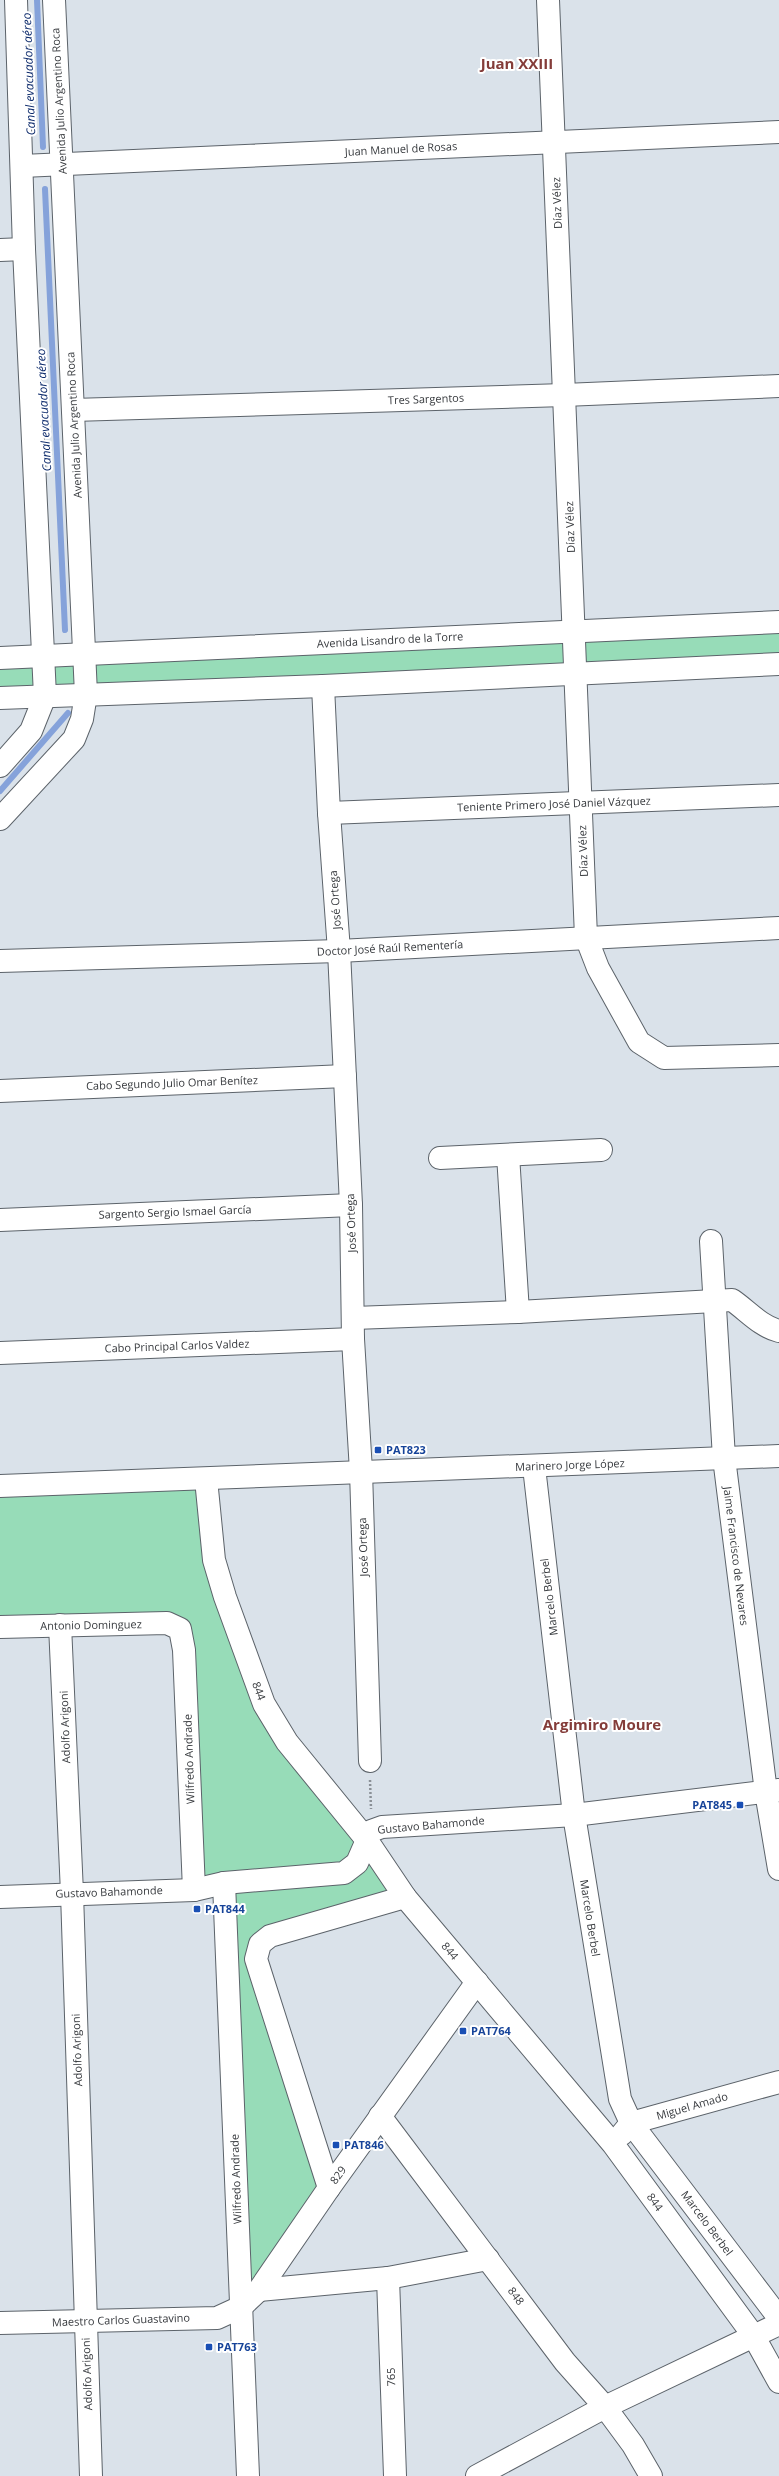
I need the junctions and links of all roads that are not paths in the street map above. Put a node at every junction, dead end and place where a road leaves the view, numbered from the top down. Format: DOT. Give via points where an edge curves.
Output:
graph roads {
  1 [pos="16,0"];
  2 [pos="54,0"];
  3 [pos="548,0"];
  4 [pos="779,132"];
  5 [pos="554,142"];
  6 [pos="62,164"];
  7 [pos="22,166"];
  8 [pos="24,249"];
  9 [pos="0,250"];
  10 [pos="779,386"];
  11 [pos="564,395"];
  12 [pos="73,410"];
  13 [pos="779,622"];
  14 [pos="574,632"];
  15 [pos="84,654"];
  16 [pos="44,656"];
  17 [pos="0,658"];
  18 [pos="779,664"];
  19 [pos="575,673"];
  20 [pos="323,686"];
  21 [pos="86,694"];
  22 [pos="45,696"];
  23 [pos="0,698"];
  24 [pos="0,766"];
  25 [pos="779,795"];
  26 [pos="581,803"];
  27 [pos="329,813"];
  28 [pos="0,819"];
  29 [pos="779,928"];
  30 [pos="586,937"];
  31 [pos="339,951"];
  32 [pos="0,961"];
  33 [pos="779,1054"];
  34 [pos="345,1076"];
  35 [pos="0,1091"];
  36 [pos="601,1150"];
  37 [pos="508,1155"];
  38 [pos="440,1158"];
  39 [pos="351,1206"];
  40 [pos="0,1220"];
  41 [pos="711,1241"];
  42 [pos="714,1301"];
  43 [pos="518,1312"];
  44 [pos="353,1328"];
  45 [pos="779,1331"];
  46 [pos="0,1353"];
  47 [pos="779,1456"];
  48 [pos="724,1458"];
  49 [pos="534,1466"];
  50 [pos="361,1471"];
  51 [pos="206,1479"];
  52 [pos="0,1486"];
  53 [pos="60,1625"];
  54 [pos="0,1626"];
  55 [pos="180,1629"];
  56 [pos="370,1761"];
  57 [pos="773,1791"];
  58 [pos="574,1815"];
  59 [pos="368,1835"];
  60 [pos="779,1869"];
  61 [pos="224,1883"];
  62 [pos="194,1890"];
  63 [pos="72,1893"];
  64 [pos="0,1897"];
  65 [pos="405,1898"];
  66 [pos="477,1982"];
  67 [pos="779,2082"];
  68 [pos="380,2116"];
  69 [pos="630,2123"];
  70 [pos="613,2144"];
  71 [pos="329,2188"];
  72 [pos="488,2259"];
  73 [pos="388,2278"];
  74 [pos="260,2290"];
  75 [pos="240,2308"];
  76 [pos="779,2318"];
  77 [pos="85,2322"];
  78 [pos="0,2323"];
  79 [pos="779,2324"];
  80 [pos="753,2335"];
  81 [pos="779,2382"];
  82 [pos="605,2407"];
  83 [pos="500,2471"];
  84 [pos="90,2476"];
  85 [pos="248,2476"];
  86 [pos="395,2476"];
  87 [pos="477,2476"];
  88 [pos="651,2476"];
  1 -- 7 [label="street"];
  2 -- 6 [label="street, Avenida Julio Argentino Roca"];
  3 -- 5 [label="street, Díaz Vélez"];
  4 -- 5 [label="street, Juan Manuel de Rosas"];
  5 -- 6 [label="street, Juan Manuel de Rosas"];
  5 -- 11 [label="street, Díaz Vélez"];
  6 -- 7 [label="street, Juan Manuel de Rosas"];
  6 -- 12 [label="street, Avenida Julio Argentino Roca"];
  7 -- 8 [label="street"];
  8 -- 9 [label="street"];
  8 -- 16 [label="street"];
  10 -- 11 [label="street, Tres Sargentos"];
  11 -- 12 [label="street, Tres Sargentos"];
  11 -- 14 [label="street, Díaz Vélez"];
  12 -- 15 [label="street, Avenida Julio Argentino Roca"];
  13 -- 14 [label="street, Avenida Lisandro de la Torre"];
  14 -- 15 [label="street, Avenida Lisandro de la Torre"];
  14 -- 19 [label="street, Díaz Vélez"];
  15 -- 16 [label="street, Avenida Lisandro de la Torre"];
  15 -- 21 [label="street, Avenida Julio Argentino Roca"];
  16 -- 17 [label="street, Avenida Lisandro de la Torre"];
  16 -- 22 [label="street"];
  18 -- 19 [label="street"];
  19 -- 20 [label="street"];
  19 -- 26 [label="street, Díaz Vélez"];
  20 -- 21 [label="street"];
  20 -- 27 [label="street, José Ortega"];
  21 -- 22 [label="street"];
  21 -- 28 [label="street, Avenida Julio Argentino Roca" via="82,719 74,739"];
  22 -- 23 [label="street"];
  22 -- 24 [label="street" via="30,731"];
  25 -- 26 [label="street, Teniente Primero José Daniel Vázquez"];
  26 -- 27 [label="street, Teniente Primero José Daniel Vázquez"];
  26 -- 30 [label="street, Díaz Vélez"];
  27 -- 31 [label="street, José Ortega"];
  29 -- 30 [label="street, Doctor José Raúl Rementería"];
  30 -- 31 [label="street, Doctor José Raúl Rementería"];
  30 -- 33 [label="street, Díaz Vélez" via="598,968 639,1042 664,1058"];
  31 -- 32 [label="street, Doctor José Raúl Rementería"];
  31 -- 34 [label="street, José Ortega"];
  34 -- 35 [label="street, Cabo Segundo Julio Omar Benítez"];
  34 -- 39 [label="street, José Ortega"];
  36 -- 37 [label="street"];
  37 -- 38 [label="street"];
  37 -- 43 [label="street"];
  39 -- 40 [label="street, Sargento Sergio Ismael García"];
  39 -- 44 [label="street, José Ortega"];
  41 -- 42 [label="street, Jaime Francisco de Nevares"];
  42 -- 43 [label="street, Cabo Principal Carlos Valdez"];
  42 -- 45 [label="street, Cabo Principal Carlos Valdez" via="732,1300 765,1327"];
  42 -- 48 [label="street, Jaime Francisco de Nevares"];
  43 -- 44 [label="street, Cabo Principal Carlos Valdez"];
  44 -- 46 [label="street, Cabo Principal Carlos Valdez"];
  44 -- 50 [label="street, José Ortega"];
  47 -- 48 [label="street, Marinero Jorge López"];
  48 -- 49 [label="street, Marinero Jorge López"];
  48 -- 57 [label="street, Jaime Francisco de Nevares"];
  49 -- 50 [label="street, Marinero Jorge López"];
  49 -- 58 [label="street, Marcelo Berbel"];
  50 -- 51 [label="street, Marinero Jorge López"];
  50 -- 56 [label="street, José Ortega"];
  51 -- 52 [label="street, Marinero Jorge López"];
  51 -- 59 [label="street, 844" via="214,1560 264,1704 287,1742"];
  53 -- 54 [label="street, Antonio Dominguez"];
  53 -- 55 [label="street, Antonio Dominguez" via="167,1623"];
  53 -- 63 [label="street, Adolfo Arigoni"];
  55 -- 62 [label="street, Wilfredo Andrade" via="184,1650"];
  57 -- 58 [label="street, Gustavo Bahamonde"];
  57 -- 60 [label="street, Jaime Francisco de Nevares"];
  58 -- 59 [label="street, Gustavo Bahamonde" via="382,1827"];
  58 -- 69 [label="street, Marcelo Berbel" via="620,2099"];
  59 -- 61 [label="street, Gustavo Bahamonde" via="357,1863 344,1873"];
  59 -- 65 [label="street, 844"];
  61 -- 62 [label="street, Gustavo Bahamonde"];
  61 -- 75 [label="street, Wilfredo Andrade"];
  62 -- 63 [label="street, Gustavo Bahamonde"];
  63 -- 64 [label="street, Gustavo Bahamonde"];
  63 -- 77 [label="street, Adolfo Arigoni"];
  65 -- 66 [label="street, 844"];
  65 -- 71 [label="street" via="270,1936 260,1944 256,1958"];
  66 -- 68 [label="street, 829"];
  66 -- 70 [label="street, 844"];
  67 -- 69 [label="street, Miguel Amado"];
  68 -- 71 [label="street, 829"];
  68 -- 72 [label="street, 848"];
  69 -- 70 [label="street"];
  69 -- 76 [label="street, Marcelo Berbel"];
  70 -- 80 [label="street, 844"];
  71 -- 74 [label="street, 829"];
  72 -- 73 [label="street"];
  72 -- 82 [label="street, 848" via="565,2362"];
  73 -- 74 [label="street"];
  73 -- 86 [label="street, 765"];
  74 -- 75 [label="street, 829"];
  75 -- 77 [label="street, Maestro Carlos Guastavino" via="217,2318"];
  75 -- 85 [label="street, Wilfredo Andrade"];
  77 -- 78 [label="street, Maestro Carlos Guastavino"];
  77 -- 84 [label="street, Adolfo Arigoni"];
  79 -- 80 [label="street"];
  80 -- 81 [label="street, 844"];
  80 -- 82 [label="street"];
  82 -- 83 [label="street"];
  82 -- 88 [label="street, 848" via="633,2445"];
  83 -- 87 [label="street"];
}
